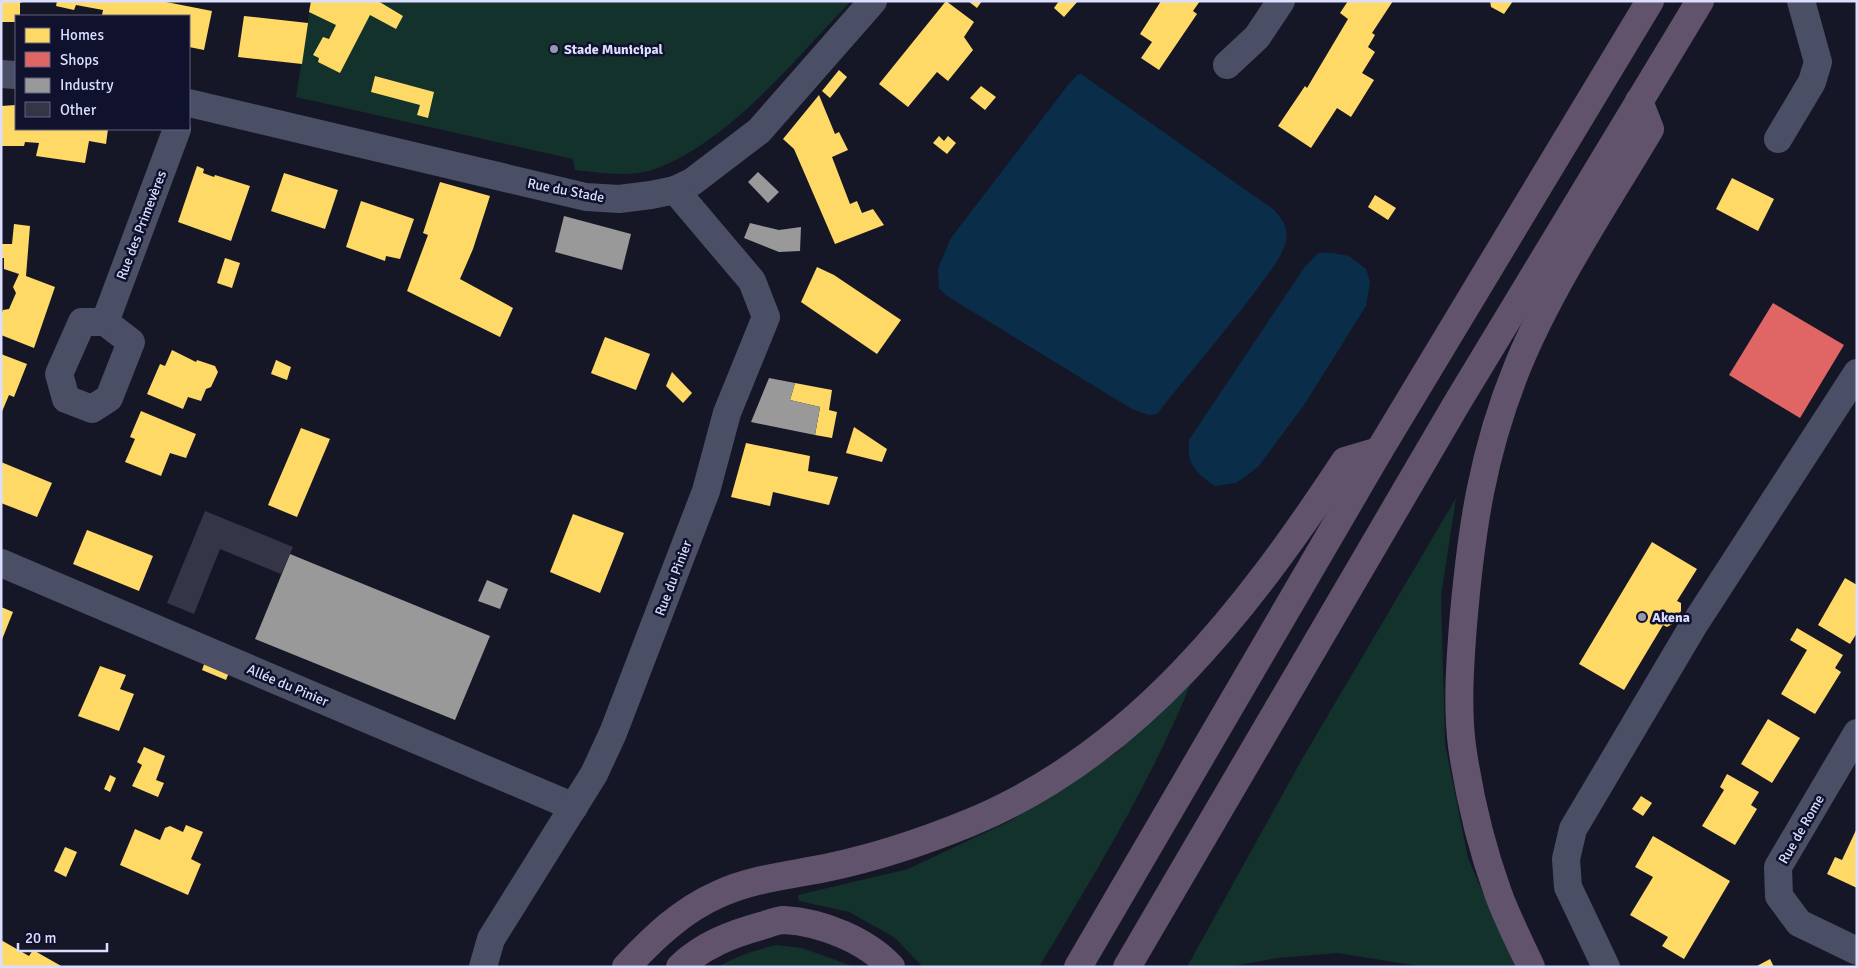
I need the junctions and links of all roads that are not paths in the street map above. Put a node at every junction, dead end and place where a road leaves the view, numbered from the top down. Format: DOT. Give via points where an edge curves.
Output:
graph roads {
  1 [pos="873,1"];
  2 [pos="1281,1"];
  3 [pos="1650,1"];
  4 [pos="1700,1"];
  5 [pos="1801,1"];
  6 [pos="1227,66"];
  7 [pos="1,74"];
  8 [pos="15,75"];
  9 [pos="1639,101"];
  10 [pos="190,102"];
  11 [pos="177,130"];
  12 [pos="1778,139"];
  13 [pos="676,190"];
  14 [pos="105,322"];
  15 [pos="1857,373"];
  16 [pos="1379,451"];
  17 [pos="1,563"];
  18 [pos="1857,733"];
  19 [pos="574,807"];
  20 [pos="1857,950"];
  21 [pos="483,967"];
  22 [pos="626,967"];
  23 [pos="680,967"];
  24 [pos="891,967"];
  25 [pos="1078,967"];
  26 [pos="1127,967"];
  27 [pos="1531,967"];
  28 [pos="1606,967"];
  1 -- 13 [label="street, Rue du Stade" via="759,131 692,182"];
  2 -- 6 [label="street" via="1257,37"];
  3 -- 16 [label="highway"];
  4 -- 9 [label="highway"];
  5 -- 12 [label="street" via="1818,62 1812,82"];
  7 -- 8 [label="street"];
  9 -- 26 [label="highway" via="1457,403"];
  9 -- 27 [label="highway" via="1650,129 1560,282 1519,362 1494,431 1475,512 1466,574 1460,665 1462,744 1482,842 1498,895"];
  10 -- 13 [label="street, Rue du Stade" via="586,197 619,199"];
  11 -- 14 [label="street, Rue des Primevères"];
  13 -- 19 [label="street, Rue du Pinier" via="752,281 766,317 727,413 706,491 613,733"];
  15 -- 28 [label="street" via="1692,628 1574,829 1566,859 1568,886"];
  16 -- 22 [label="highway" via="1345,461 1247,602 1157,699 1079,763 1008,806 918,842 832,866 765,879 719,894 682,915 654,937"];
  16 -- 25 [label="highway"];
  17 -- 19 [label="street, Allée du Pinier"];
  18 -- 20 [label="street, Rue de Rome" via="1778,867 1779,896 1799,923"];
  19 -- 21 [label="street, Rue du Pinier" via="491,939"];
  23 -- 24 [label="highway" via="735,933 782,920 812,925 849,937 882,957"];
}
